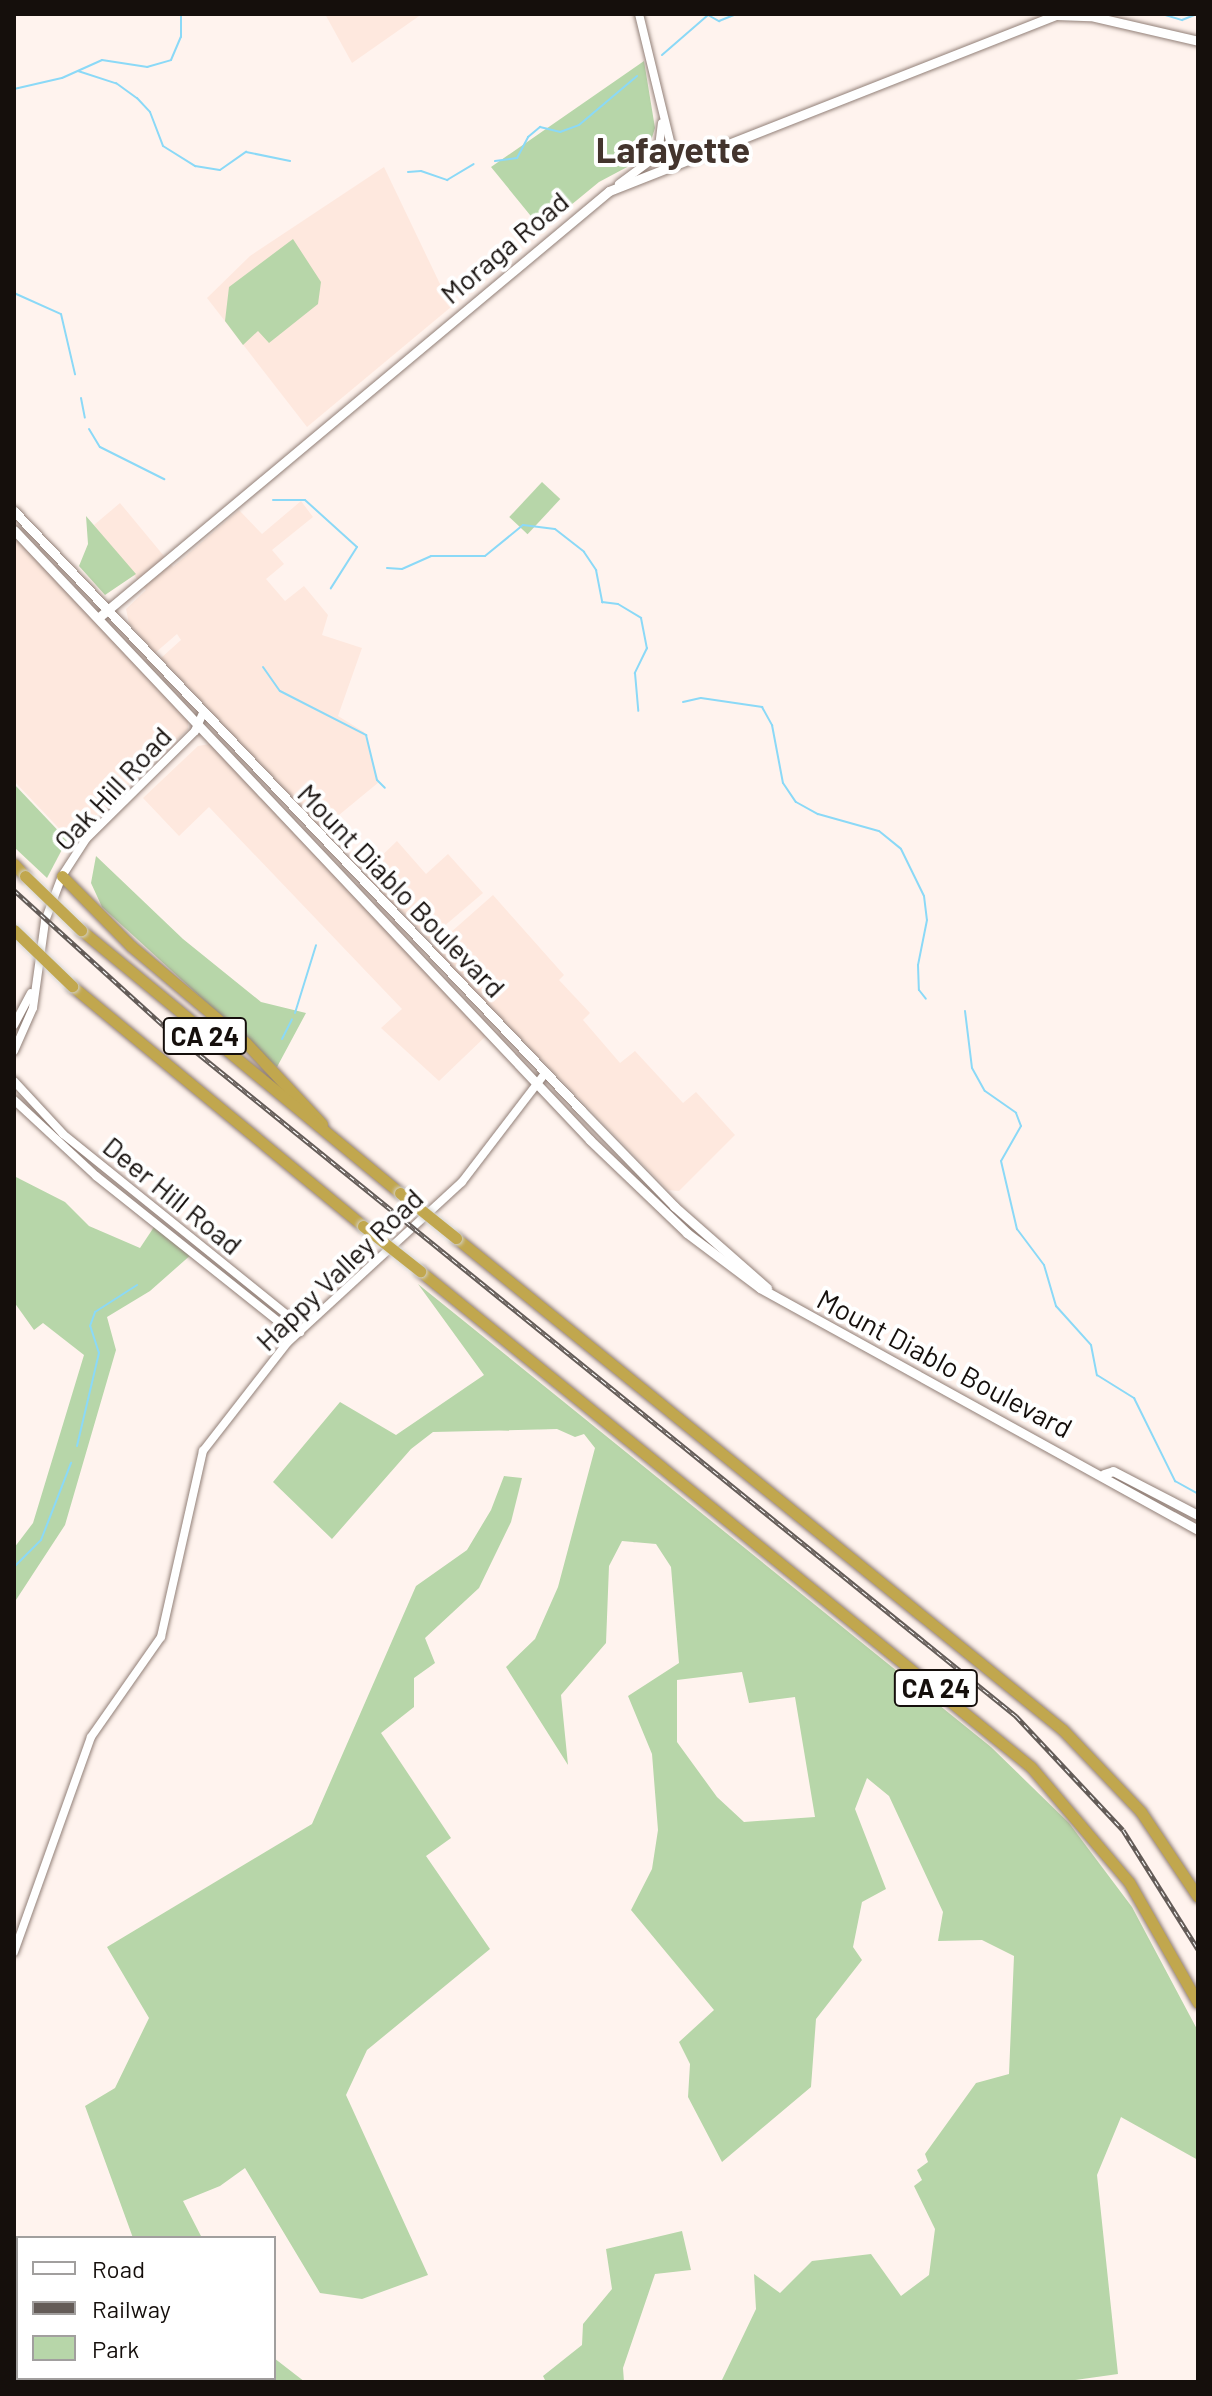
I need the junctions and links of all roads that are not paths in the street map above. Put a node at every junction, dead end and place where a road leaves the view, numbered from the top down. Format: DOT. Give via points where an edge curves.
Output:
graph roads {
  1 [pos="639,14"];
  2 [pos="1198,41"];
  3 [pos="661,102"];
  4 [pos="675,162"];
  5 [pos="609,191"];
  6 [pos="14,511"];
  7 [pos="14,530"];
  8 [pos="107,610"];
  9 [pos="98,618"];
  10 [pos="203,713"];
  11 [pos="199,724"];
  12 [pos="14,864"];
  13 [pos="62,876"];
  14 [pos="14,930"];
  15 [pos="394,930"];
  16 [pos="429,950"];
  17 [pos="420,958"];
  18 [pos="453,974"];
  19 [pos="33,988"];
  20 [pos="16,1022"];
  21 [pos="14,1051"];
  22 [pos="546,1072"];
  23 [pos="14,1081"];
  24 [pos="538,1082"];
  25 [pos="14,1100"];
  26 [pos="332,1137"];
  27 [pos="767,1288"];
  28 [pos="300,1332"];
  29 [pos="1104,1474"];
  30 [pos="1198,1515"];
  31 [pos="1198,1530"];
  32 [pos="1198,1897"];
  33 [pos="14,1952"];
  34 [pos="1198,2003"];
  1 -- 3 [label="street"];
  2 -- 4 [label="main road, Moraga Road" via="1090,16 1056,15"];
  3 -- 4 [label="street"];
  3 -- 5 [label="street" via="658,155"];
  4 -- 5 [label="main road, Moraga Road"];
  5 -- 8 [label="main road, Moraga Road"];
  6 -- 8 [label="main road, Mount Diablo Boulevard"];
  7 -- 9 [label="main road, Mount Diablo Boulevard"];
  8 -- 9 [label="main road, Moraga Road"];
  8 -- 10 [label="main road, Mount Diablo Boulevard"];
  9 -- 11 [label="main road, Mount Diablo Boulevard"];
  10 -- 11 [label="street, Oak Hill Road"];
  10 -- 16 [label="main road, Mount Diablo Boulevard"];
  11 -- 13 [label="street, Oak Hill Road" via="86,839"];
  11 -- 15 [label="main road, Mount Diablo Boulevard"];
  12 -- 26 [label="highway, CA 24, bridge" via="81,930"];
  13 -- 19 [label="street, Oak Hill Road" via="45,921"];
  13 -- 26 [label="highway" via="131,946 246,1043 311,1108"];
  14 -- 34 [label="highway, CA 24, bridge" via="72,986 260,1142 985,1727 1052,1789 1138,1895"];
  15 -- 16 [label="main road"];
  15 -- 17 [label="main road, Mount Diablo Boulevard"];
  16 -- 18 [label="main road, Mount Diablo Boulevard"];
  17 -- 18 [label="main road" via="427,956"];
  17 -- 24 [label="main road, Mount Diablo Boulevard"];
  18 -- 22 [label="main road, Mount Diablo Boulevard"];
  19 -- 20 [label="street, Oak Hill Road"];
  19 -- 21 [label="street, Oak Hill Road" via="26,1031"];
  22 -- 24 [label="street, Happy Valley Road"];
  22 -- 27 [label="main road, Mount Diablo Boulevard" via="674,1206"];
  23 -- 28 [label="street, Deer Hill Road" via="63,1134 296,1322"];
  24 -- 27 [label="main road, Mount Diablo Boulevard" via="617,1168 687,1233"];
  24 -- 28 [label="street, Happy Valley Road" via="462,1182"];
  25 -- 28 [label="street, Deer Hill Road" via="156,1224 290,1331"];
  26 -- 32 [label="highway, CA 24, bridge" via="1069,1735 1141,1812"];
  27 -- 29 [label="main road, Mount Diablo Boulevard" via="875,1354"];
  28 -- 33 [label="street, Happy Valley Road" via="203,1451 161,1637 91,1737"];
  29 -- 30 [label="main road, Mount Diablo Boulevard" via="1113,1471"];
  29 -- 31 [label="main road, Mount Diablo Boulevard" via="1107,1482"];
}
